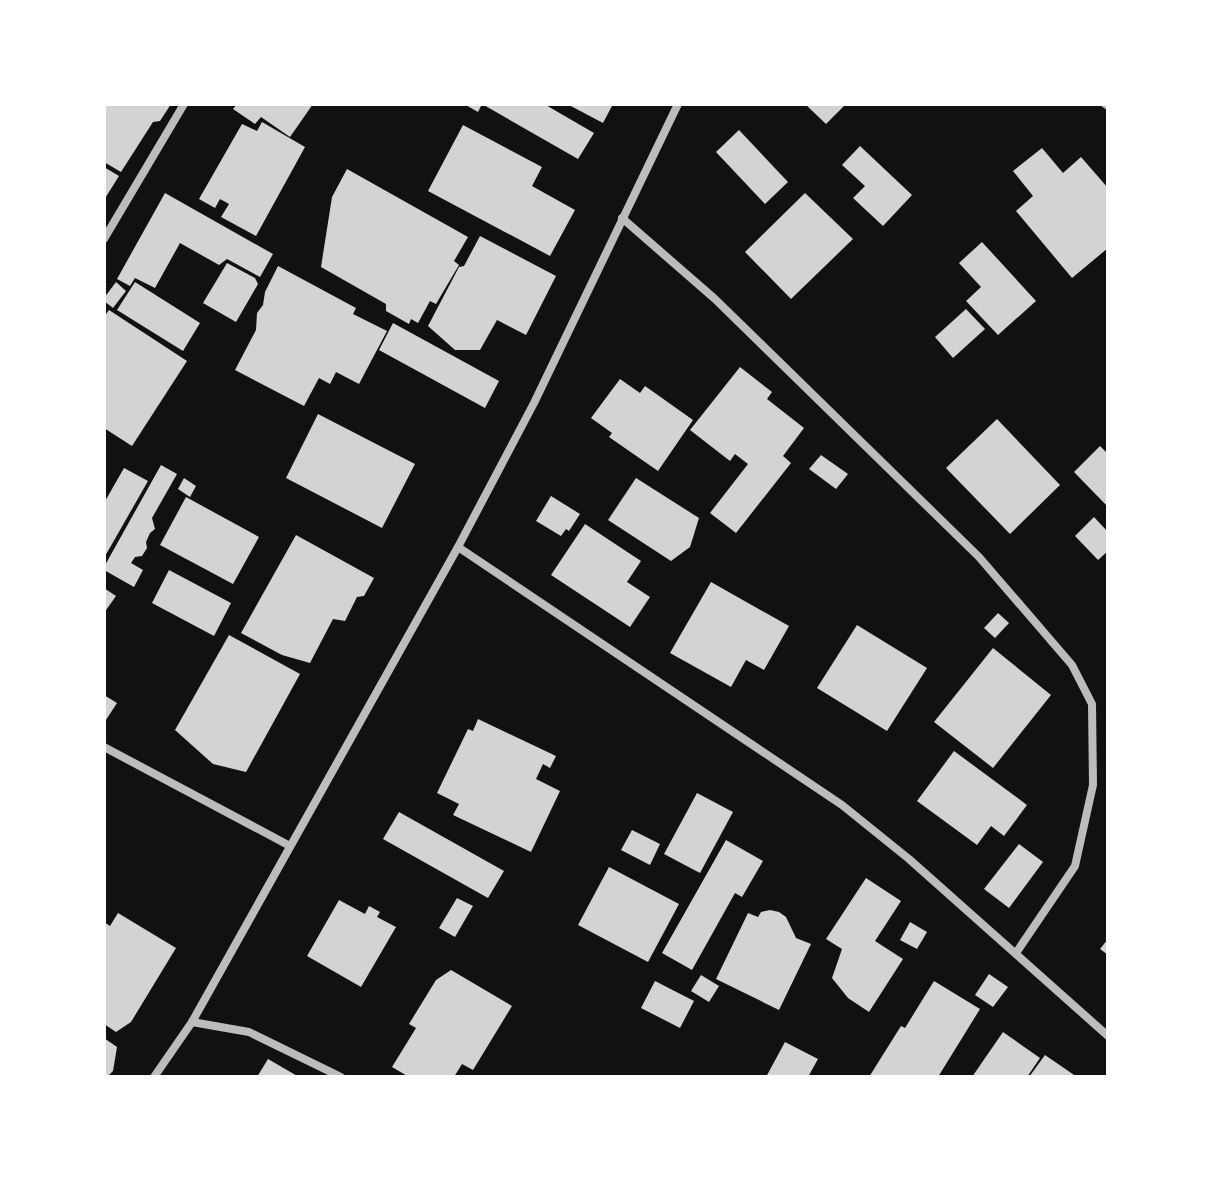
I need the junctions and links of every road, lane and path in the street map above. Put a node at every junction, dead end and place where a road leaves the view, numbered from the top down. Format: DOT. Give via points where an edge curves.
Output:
graph roads {
  1 [pos="184,104"];
  2 [pos="678,104"];
  3 [pos="622,218"];
  4 [pos="104,239"];
  5 [pos="458,547"];
  6 [pos="104,747"];
  7 [pos="290,846"];
  8 [pos="1016,953"];
  9 [pos="192,1022"];
  10 [pos="1108,1036"];
  11 [pos="154,1077"];
  12 [pos="341,1077"];
  1 -- 4 [label="street"];
  2 -- 3 [label="street"];
  3 -- 5 [label="street"];
  3 -- 8 [label="street" via="715,299 979,557 1072,665 1092,704 1093,785 1075,866"];
  5 -- 7 [label="street"];
  5 -- 8 [label="street" via="842,805"];
  6 -- 7 [label="street"];
  7 -- 9 [label="street"];
  8 -- 10 [label="street"];
  9 -- 11 [label="street"];
  9 -- 12 [label="street" via="249,1032"];
}
